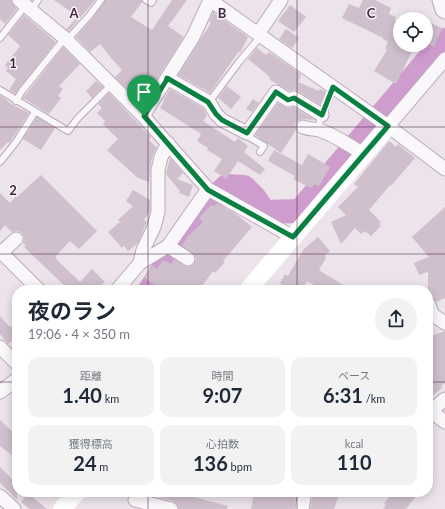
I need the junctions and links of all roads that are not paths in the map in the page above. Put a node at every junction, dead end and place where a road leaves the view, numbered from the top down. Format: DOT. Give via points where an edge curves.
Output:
graph roads {
  1 [pos="101,0"];
  2 [pos="146,0"];
  3 [pos="152,0"];
  4 [pos="210,0"];
  5 [pos="281,0"];
  6 [pos="439,0"];
  7 [pos="28,4"];
  8 [pos="445,12"];
  9 [pos="259,35"];
  10 [pos="0,38"];
  11 [pos="66,39"];
  12 [pos="445,59"];
  13 [pos="167,78"];
  14 [pos="112,84"];
  15 [pos="333,87"];
  16 [pos="0,90"];
  17 [pos="16,101"];
  18 [pos="208,102"];
  19 [pos="35,112"];
  20 [pos="322,115"];
  21 [pos="144,116"];
  22 [pos="388,126"];
  23 [pos="304,127"];
  24 [pos="317,129"];
  25 [pos="247,133"];
  26 [pos="168,143"];
  27 [pos="359,151"];
  28 [pos="260,152"];
  29 [pos="0,162"];
  30 [pos="445,169"];
  31 [pos="208,190"];
  32 [pos="293,237"];
  33 [pos="16,239"];
  34 [pos="168,246"];
  35 [pos="1,252"];
  36 [pos="188,260"];
  37 [pos="140,263"];
  38 [pos="34,285"];
  39 [pos="121,285"];
  40 [pos="252,285"];
  41 [pos="433,317"];
  42 [pos="445,323"];
  43 [pos="0,347"];
  44 [pos="12,359"];
  45 [pos="12,383"];
  46 [pos="0,392"];
  47 [pos="445,399"];
  48 [pos="433,408"];
  49 [pos="433,412"];
  50 [pos="445,422"];
  51 [pos="0,496"];
  52 [pos="73,497"];
  53 [pos="304,497"];
  54 [pos="135,500"];
  55 [pos="14,509"];
  56 [pos="62,509"];
  57 [pos="170,509"];
  58 [pos="302,509"];
  1 -- 11 [label="lane"];
  2 -- 3 [label="lane" via="151,3"];
  4 -- 9 [label="street"];
  4 -- 13 [label="street" via="192,37"];
  5 -- 9 [label="street"];
  6 -- 8 [label="street"];
  7 -- 10 [label="lane"];
  7 -- 11 [label="street"];
  9 -- 15 [label="street"];
  9 -- 18 [label="lane"];
  11 -- 14 [label="street"];
  11 -- 17 [label="lane"];
  12 -- 22 [label="street"];
  13 -- 18 [label="street"];
  13 -- 21 [label="street"];
  14 -- 19 [label="lane" via="68,131"];
  14 -- 21 [label="street"];
  15 -- 20 [label="lane"];
  15 -- 22 [label="street"];
  16 -- 17 [label="lane"];
  17 -- 19 [label="lane"];
  18 -- 25 [label="street" via="222,120"];
  19 -- 29 [label="lane"];
  20 -- 24 [label="lane"];
  20 -- 25 [label="street" via="294,98 288,100 276,92"];
  21 -- 26 [label="street"];
  22 -- 27 [label="street"];
  22 -- 30 [label="street"];
  23 -- 24 [label="street" via="310,130"];
  24 -- 27 [label="street"];
  25 -- 28 [label="lane" via="264,146"];
  26 -- 31 [label="street"];
  26 -- 37 [label="street" via="158,170 158,212"];
  27 -- 32 [label="street"];
  31 -- 32 [label="street"];
  31 -- 34 [label="street"];
  32 -- 40 [label="street"];
  33 -- 35 [label="street"];
  34 -- 36 [label="street"];
  34 -- 37 [label="street"];
  35 -- 38 [label="street"];
  37 -- 39 [label="street"];
  41 -- 42 [label="street"];
  43 -- 44 [label="street"];
  45 -- 46 [label="street"];
  47 -- 48 [label="street"];
  49 -- 50 [label="street"];
  51 -- 55 [label="street"];
  52 -- 56 [label="street"];
  53 -- 58 [label="street"];
  54 -- 57 [label="street"];
}
